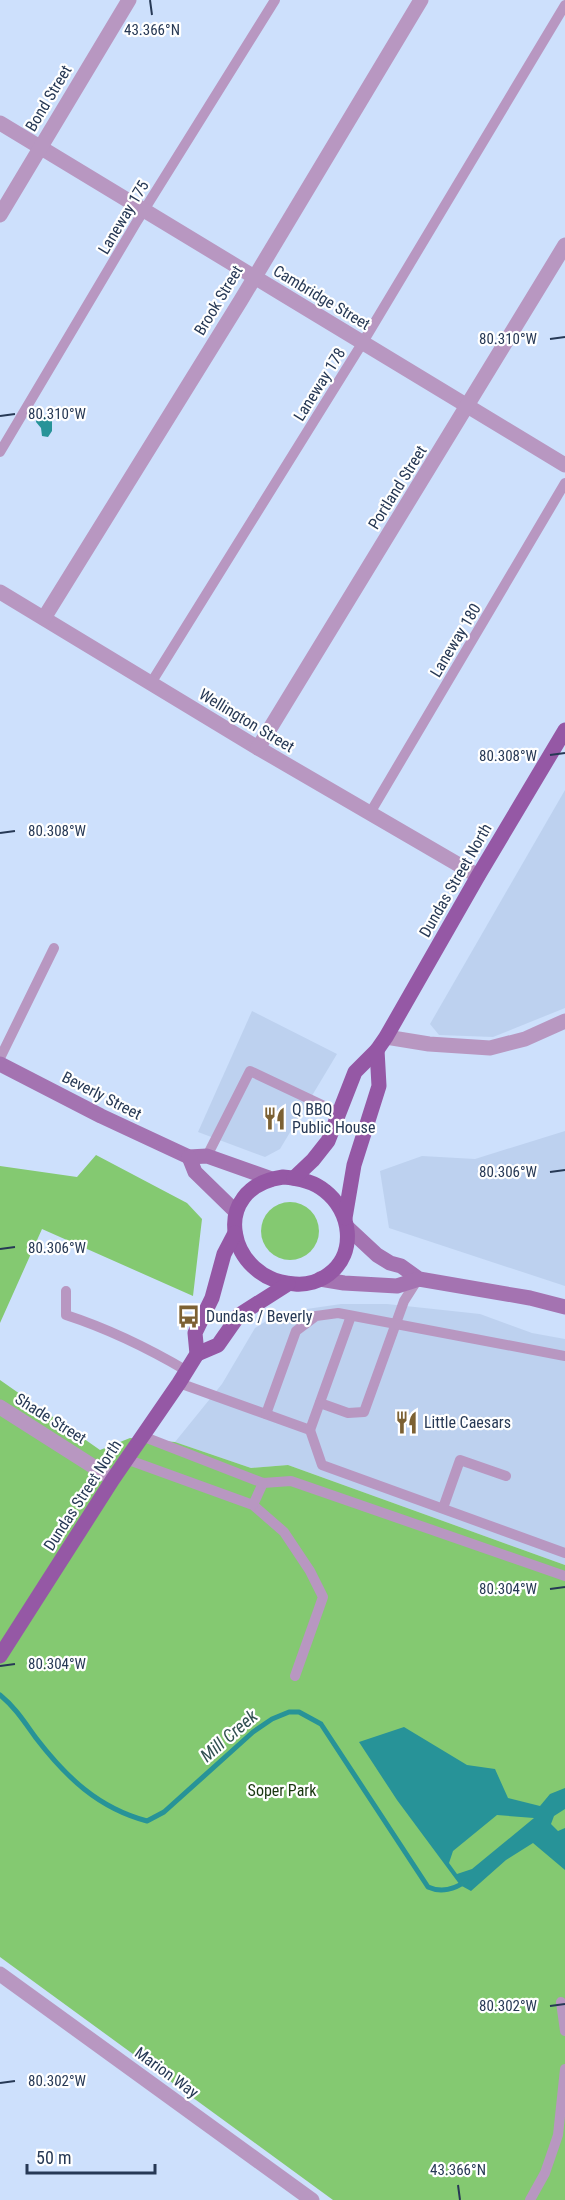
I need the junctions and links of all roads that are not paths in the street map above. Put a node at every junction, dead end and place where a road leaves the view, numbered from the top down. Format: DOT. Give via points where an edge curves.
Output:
graph roads {
  1 [pos="129,0"];
  2 [pos="274,0"];
  3 [pos="421,0"];
  4 [pos="565,5"];
  5 [pos="0,123"];
  6 [pos="40,147"];
  7 [pos="145,209"];
  8 [pos="0,215"];
  9 [pos="565,245"];
  10 [pos="253,277"];
  11 [pos="363,342"];
  12 [pos="467,406"];
  13 [pos="0,452"];
  14 [pos="565,465"];
  15 [pos="565,483"];
  16 [pos="0,592"];
  17 [pos="44,618"];
  18 [pos="151,683"];
  19 [pos="565,730"];
  20 [pos="258,748"];
  21 [pos="370,813"];
  22 [pos="478,876"];
  23 [pos="54,948"];
  24 [pos="565,1021"];
  25 [pos="386,1037"];
  26 [pos="377,1050"];
  27 [pos="0,1059"];
  28 [pos="0,1064"];
  29 [pos="339,1113"];
  30 [pos="207,1156"];
  31 [pos="189,1157"];
  32 [pos="294,1178"];
  33 [pos="272,1179"];
  34 [pos="236,1212"];
  35 [pos="346,1223"];
  36 [pos="235,1233"];
  37 [pos="320,1279"];
  38 [pos="419,1279"];
  39 [pos="288,1284"];
  40 [pos="66,1290"];
  41 [pos="565,1307"];
  42 [pos="351,1316"];
  43 [pos="396,1324"];
  44 [pos="197,1354"];
  45 [pos="565,1356"];
  46 [pos="183,1377"];
  47 [pos="320,1403"];
  48 [pos="0,1407"];
  49 [pos="266,1414"];
  50 [pos="310,1430"];
  51 [pos="142,1436"];
  52 [pos="126,1460"];
  53 [pos="506,1476"];
  54 [pos="113,1479"];
  55 [pos="263,1483"];
  56 [pos="253,1505"];
  57 [pos="443,1509"];
  58 [pos="565,1553"];
  59 [pos="565,1576"];
  60 [pos="0,1656"];
  61 [pos="295,1676"];
  62 [pos="0,1974"];
  63 [pos="561,2002"];
  64 [pos="565,2031"];
  65 [pos="565,2068"];
  66 [pos="312,2200"];
  67 [pos="530,2200"];
  1 -- 6 [label="street, Bond Street"];
  2 -- 7 [label="lane, Laneway 175"];
  3 -- 10 [label="street, Brook Street"];
  4 -- 11 [label="lane, Laneway 178"];
  5 -- 6 [label="street, Cambridge Street"];
  6 -- 7 [label="street, Cambridge Street"];
  6 -- 8 [label="street, Bond Street"];
  7 -- 10 [label="street, Cambridge Street"];
  7 -- 13 [label="lane, Laneway 175"];
  9 -- 12 [label="street, Portland Street"];
  10 -- 11 [label="street, Cambridge Street"];
  10 -- 17 [label="street, Brook Street"];
  11 -- 12 [label="street, Cambridge Street"];
  11 -- 18 [label="lane, Laneway 178"];
  12 -- 14 [label="street, Cambridge Street"];
  12 -- 20 [label="street, Portland Street"];
  15 -- 21 [label="lane, Laneway 180"];
  16 -- 17 [label="street, Wellington Street"];
  17 -- 18 [label="street, Wellington Street"];
  18 -- 20 [label="street, Wellington Street"];
  19 -- 22 [label="main road, Dundas Street North"];
  20 -- 21 [label="street, Wellington Street"];
  21 -- 22 [label="street, Wellington Street"];
  22 -- 25 [label="main road, Dundas Street North"];
  23 -- 27 [label="lane"];
  24 -- 25 [label="street" via="525,1039 490,1048"];
  25 -- 26 [label="main road, Dundas Street North"];
  26 -- 29 [label="main road, Dundas Street North" via="355,1072"];
  26 -- 35 [label="main road" via="379,1086 354,1166"];
  28 -- 31 [label="street, Beverly Street"];
  29 -- 30 [label="lane" via="250,1071"];
  29 -- 32 [label="main road, Dundas Street North" via="328,1141"];
  30 -- 31 [label="street, Beverly Street"];
  30 -- 33 [label="street, Beverly Street"];
  31 -- 34 [label="street" via="195,1172"];
  32 -- 33 [label="main road"];
  32 -- 35 [label="main road" via="325,1191 340,1208"];
  33 -- 34 [label="main road" via="245,1194"];
  34 -- 36 [label="main road"];
  35 -- 37 [label="main road" via="348,1239 342,1259"];
  35 -- 38 [label="street" via="377,1255"];
  36 -- 39 [label="main road" via="249,1262 266,1277"];
  36 -- 44 [label="main road, Dundas Street North" via="195,1334"];
  37 -- 38 [label="street" via="397,1286"];
  37 -- 39 [label="main road"];
  38 -- 41 [label="street"];
  38 -- 43 [label="lane" via="404,1301"];
  39 -- 44 [label="main road, Dundas Street North" via="239,1315 218,1345"];
  40 -- 46 [label="lane" via="66,1315 160,1355"];
  42 -- 43 [label="lane"];
  42 -- 47 [label="lane"];
  42 -- 49 [label="lane" via="316,1316 296,1331"];
  43 -- 45 [label="lane"];
  43 -- 47 [label="lane" via="364,1412 348,1413"];
  44 -- 46 [label="main road, Dundas Street North"];
  46 -- 49 [label="lane"];
  46 -- 51 [label="main road, Dundas Street North"];
  47 -- 50 [label="lane"];
  48 -- 54 [label="street, Shade Street"];
  49 -- 50 [label="lane"];
  50 -- 57 [label="lane" via="322,1465"];
  51 -- 52 [label="main road, Dundas Street North"];
  51 -- 55 [label="lane"];
  52 -- 54 [label="main road, Dundas Street North"];
  52 -- 56 [label="lane"];
  53 -- 57 [label="lane" via="460,1460"];
  54 -- 60 [label="main road, Dundas Street North"];
  55 -- 56 [label="lane"];
  55 -- 59 [label="lane" via="291,1481"];
  56 -- 61 [label="lane" via="284,1532 323,1597"];
  57 -- 58 [label="lane"];
  62 -- 66 [label="street, Marion Way"];
  63 -- 64 [label="lane"];
  65 -- 67 [label="lane" via="558,2135 545,2173"];
}
